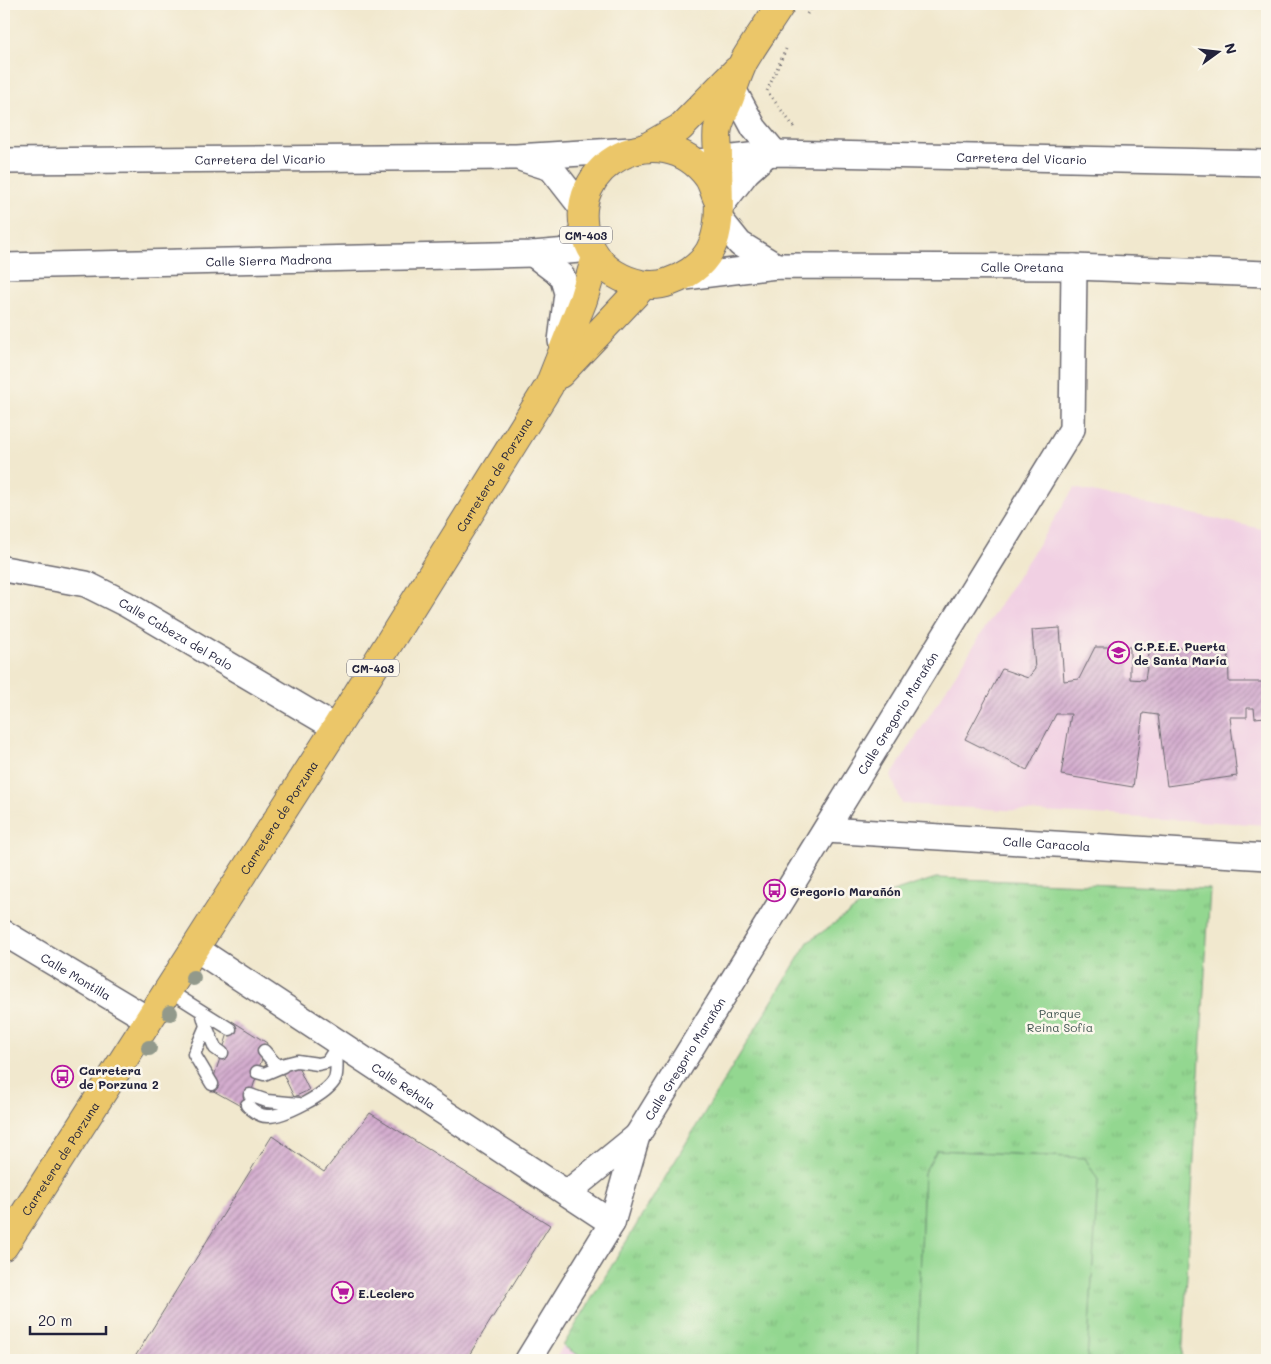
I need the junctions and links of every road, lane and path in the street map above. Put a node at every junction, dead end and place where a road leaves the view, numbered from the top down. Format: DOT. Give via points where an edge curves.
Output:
graph roads {
  1 [pos="781,4"];
  2 [pos="814,4"];
  3 [pos="804,19"];
  4 [pos="789,41"];
  5 [pos="744,62"];
  6 [pos="733,89"];
  7 [pos="639,149"];
  8 [pos="771,153"];
  9 [pos="813,154"];
  10 [pos="516,157"];
  11 [pos="4,161"];
  12 [pos="706,161"];
  13 [pos="1267,163"];
  14 [pos="719,208"];
  15 [pos="583,209"];
  16 [pos="593,253"];
  17 [pos="533,254"];
  18 [pos="4,266"];
  19 [pos="776,266"];
  20 [pos="1074,267"];
  21 [pos="1267,274"];
  22 [pos="685,277"];
  23 [pos="644,285"];
  24 [pos="553,375"];
  25 [pos="4,569"];
  26 [pos="336,728"];
  27 [pos="826,830"];
  28 [pos="1267,857"];
  29 [pos="4,933"];
  30 [pos="195,948"];
  31 [pos="168,990"];
  32 [pos="202,1012"];
  33 [pos="149,1020"];
  34 [pos="206,1026"];
  35 [pos="230,1029"];
  36 [pos="335,1044"];
  37 [pos="222,1052"];
  38 [pos="264,1052"];
  39 [pos="283,1066"];
  40 [pos="257,1072"];
  41 [pos="213,1080"];
  42 [pos="249,1100"];
  43 [pos="637,1136"];
  44 [pos="567,1193"];
  45 [pos="612,1223"];
  46 [pos="4,1246"];
  47 [pos="528,1360"];
  1 -- 5 [label="main road, CM-403"];
  2 -- 3 [label="path"];
  4 -- 9 [label="path" via="767,90"];
  5 -- 6 [label="main road, CM-403"];
  5 -- 7 [label="main road, CM-403" via="680,128"];
  6 -- 8 [label="street"];
  6 -- 12 [label="main road, CM-403"];
  7 -- 10 [label="street, Carretera del Vicario"];
  7 -- 12 [label="main road" via="671,151"];
  7 -- 15 [label="main road, CM-403" via="614,159 599,172 588,189"];
  8 -- 9 [label="street, Carretera del Vicario"];
  8 -- 12 [label="street, Carretera del Vicario"];
  8 -- 14 [label="street" via="747,172"];
  9 -- 13 [label="street, Carretera del Vicario"];
  10 -- 11 [label="street, Carretera del Vicario"];
  10 -- 15 [label="street, Carretera del Vicario" via="550,168"];
  12 -- 14 [label="main road" via="708,178"];
  14 -- 19 [label="street" via="740,244"];
  14 -- 22 [label="main road, CM-403" via="715,242 703,262"];
  15 -- 16 [label="main road, CM-403" via="584,229"];
  16 -- 17 [label="street, Calle Sierra Madrona"];
  16 -- 23 [label="main road, CM-403" via="609,270"];
  16 -- 24 [label="main road, Carretera de Porzuna / CM-403" via="583,300"];
  17 -- 18 [label="street, Calle Sierra Madrona"];
  17 -- 24 [label="street" via="562,276 567,293"];
  19 -- 20 [label="street, Calle Oretana"];
  19 -- 22 [label="street, Calle Oretana"];
  20 -- 21 [label="street, Calle Oretana"];
  20 -- 27 [label="street, Calle Gregorio Marañón" via="1072,429"];
  22 -- 23 [label="main road, CM-403" via="665,284"];
  23 -- 24 [label="main road, Carretera de Porzuna / CM-403"];
  24 -- 26 [label="main road, Carretera de Porzuna / CM-403"];
  25 -- 26 [label="street, Calle Cabeza del Palo" via="86,584 126,604"];
  26 -- 30 [label="main road, Carretera de Porzuna / CM-403"];
  27 -- 28 [label="street, Calle Caracola"];
  27 -- 43 [label="street, Calle Gregorio Marañón"];
  29 -- 33 [label="street, Calle Montilla"];
  30 -- 31 [label="main road, Carretera de Porzuna / CM-403"];
  30 -- 36 [label="street, Calle Rehala"];
  31 -- 32 [label="lane"];
  31 -- 33 [label="main road, Carretera de Porzuna / CM-403"];
  32 -- 34 [label="lane"];
  32 -- 35 [label="lane"];
  33 -- 46 [label="main road, Carretera de Porzuna / CM-403"];
  34 -- 37 [label="lane" via="215,1048"];
  34 -- 41 [label="lane" via="194,1054"];
  36 -- 39 [label="lane" via="327,1062 297,1061"];
  36 -- 42 [label="lane" via="336,1078 328,1089 285,1114 267,1116 255,1113"];
  36 -- 44 [label="street, Calle Rehala"];
  38 -- 39 [label="lane" via="277,1066"];
  39 -- 40 [label="lane" via="264,1074"];
  43 -- 44 [label="street, Calle Gregorio Marañón"];
  43 -- 45 [label="street, Calle Gregorio Marañón"];
  44 -- 45 [label="street, Calle Rehala"];
  45 -- 47 [label="street, Calle Gregorio Marañón"];
}
